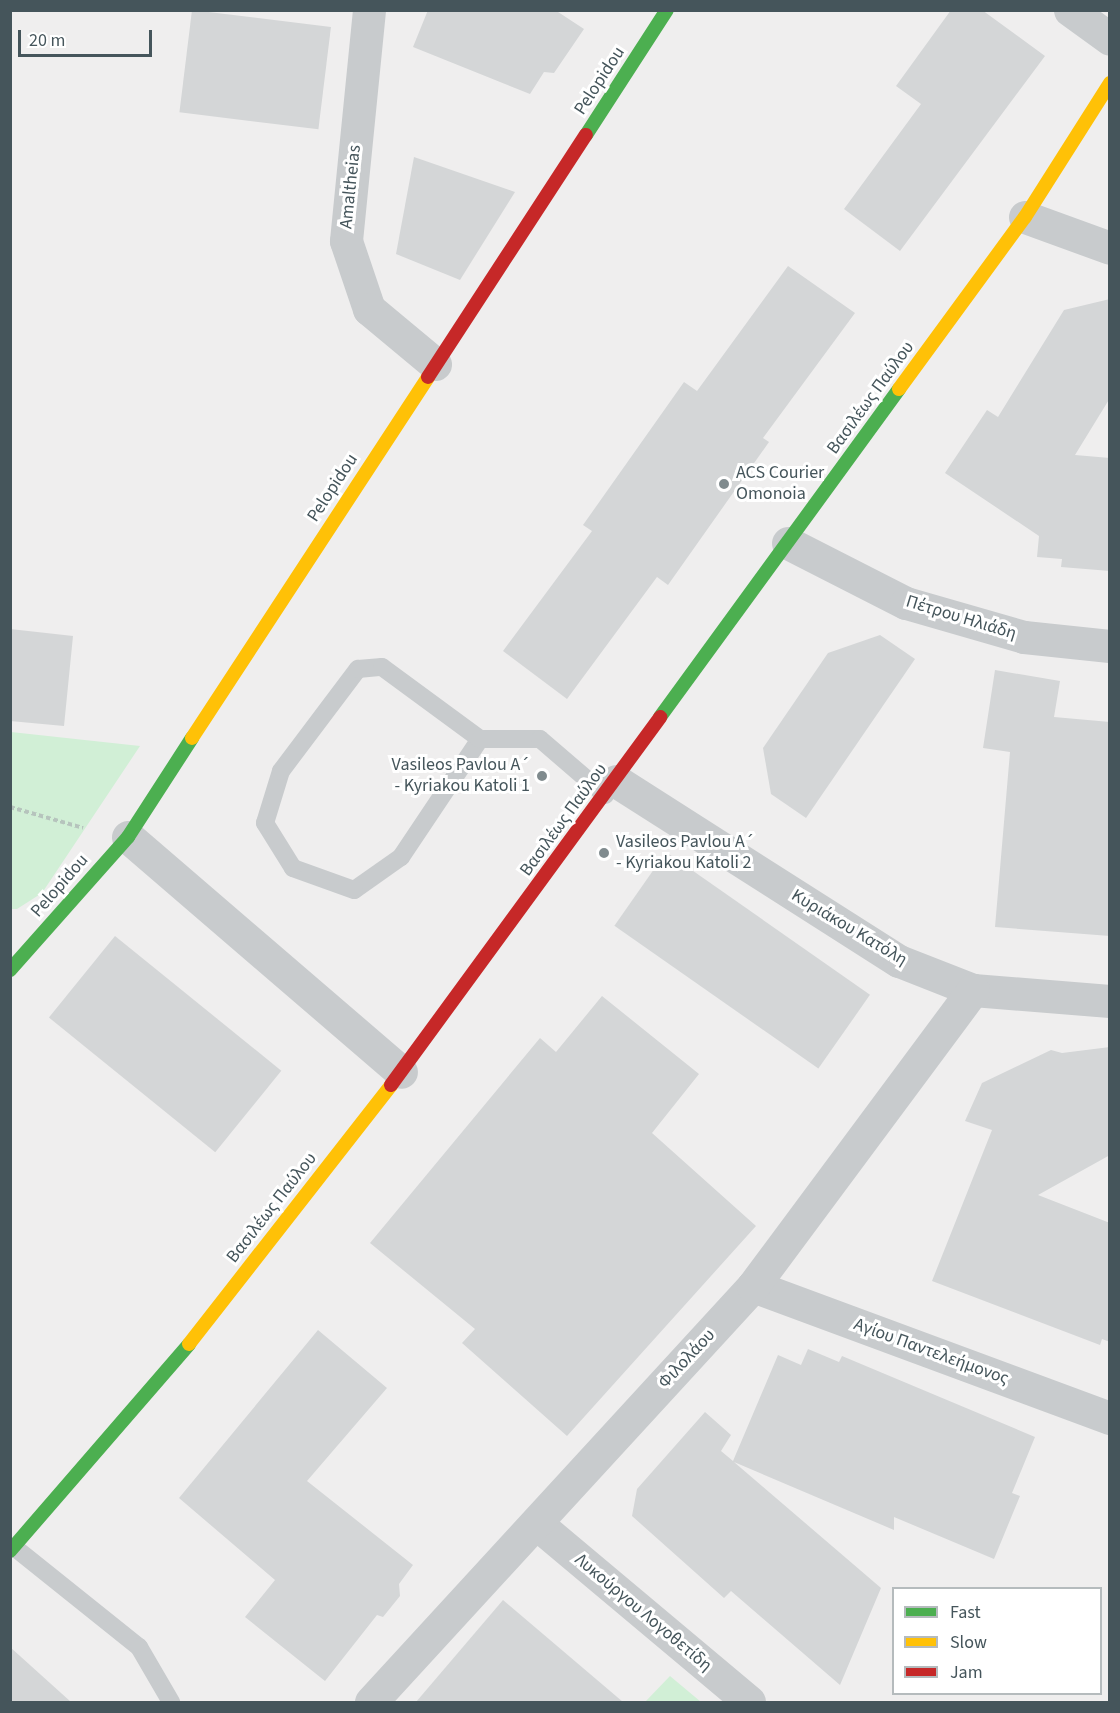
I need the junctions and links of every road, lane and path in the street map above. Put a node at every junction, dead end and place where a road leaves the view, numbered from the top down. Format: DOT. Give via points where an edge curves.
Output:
graph roads {
  1 [pos="369,10"];
  2 [pos="668,10"];
  3 [pos="1070,10"];
  4 [pos="1110,39"];
  5 [pos="1110,83"];
  6 [pos="1025,217"];
  7 [pos="1110,248"];
  8 [pos="435,364"];
  9 [pos="789,543"];
  10 [pos="1110,646"];
  11 [pos="480,739"];
  12 [pos="611,788"];
  13 [pos="10,807"];
  14 [pos="128,837"];
  15 [pos="10,970"];
  16 [pos="973,990"];
  17 [pos="1110,1001"];
  18 [pos="401,1072"];
  19 [pos="753,1286"];
  20 [pos="1110,1419"];
  21 [pos="536,1523"];
  22 [pos="12,1549"];
  23 [pos="171,1702"];
  24 [pos="371,1702"];
  25 [pos="749,1702"];
  1 -- 8 [label="street, Amaltheias" via="346,241 369,309"];
  2 -- 8 [label="street, Pelopidou"];
  3 -- 4 [label="street"];
  5 -- 6 [label="street, Βασιλέως Παύλου"];
  6 -- 7 [label="street"];
  6 -- 9 [label="street, Βασιλέως Παύλου"];
  8 -- 14 [label="street, Pelopidou"];
  9 -- 10 [label="street, Πέτρου Ηλιάδη" via="906,603 1024,638"];
  9 -- 12 [label="street, Βασιλέως Παύλου"];
  11 -- 11 [label="lane" via="401,857 354,890 293,868 265,823 281,771 358,669 382,668"];
  11 -- 12 [label="lane" via="540,739"];
  12 -- 16 [label="street, Κυριάκου Κατόλη" via="899,961"];
  12 -- 18 [label="street, Βασιλέως Παύλου"];
  13 -- 14 [label="path" via="46,820"];
  14 -- 15 [label="street, Pelopidou"];
  14 -- 18 [label="street"];
  16 -- 17 [label="street, Κυριάκου Κατόλη"];
  16 -- 19 [label="street, Φιλολάου"];
  18 -- 22 [label="street, Βασιλέως Παύλου" via="193,1340"];
  19 -- 20 [label="street, Αγίου Παντελεήμονος"];
  19 -- 21 [label="street, Φιλολάου"];
  21 -- 24 [label="street, Φιλολάου"];
  21 -- 25 [label="street, Λυκούργου Λογοθετίδη"];
  22 -- 23 [label="lane" via="139,1647"];
}
